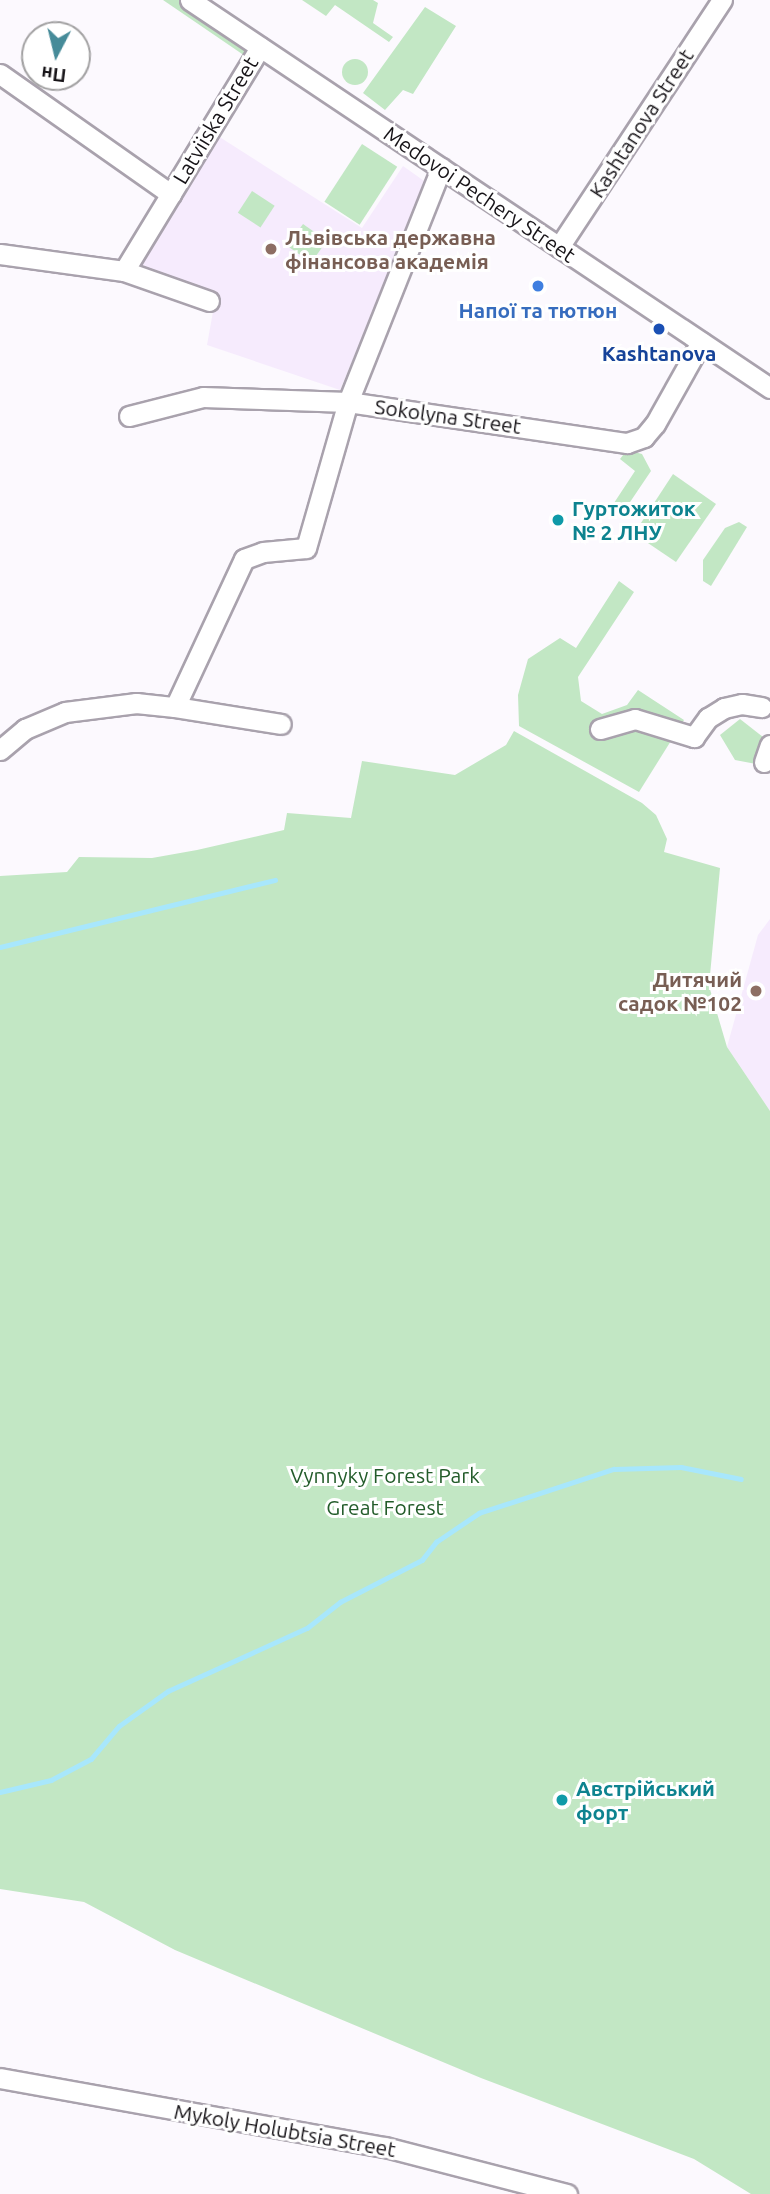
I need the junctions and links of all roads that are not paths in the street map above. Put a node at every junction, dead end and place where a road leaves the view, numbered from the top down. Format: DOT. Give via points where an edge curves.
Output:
graph roads {
  1 [pos="190,0"];
  2 [pos="722,0"];
  3 [pos="213,6"];
  4 [pos="260,47"];
  5 [pos="0,74"];
  6 [pos="441,168"];
  7 [pos="170,194"];
  8 [pos="559,247"];
  9 [pos="0,254"];
  10 [pos="124,271"];
  11 [pos="209,301"];
  12 [pos="701,342"];
  13 [pos="770,388"];
  14 [pos="348,402"];
  15 [pos="128,416"];
  16 [pos="767,706"];
  17 [pos="175,707"];
  18 [pos="281,724"];
  19 [pos="600,729"];
  20 [pos="0,750"];
  21 [pos="0,2078"];
  22 [pos="567,2194"];
  1 -- 3 [label="street, Medovoi Pechery Street"];
  2 -- 8 [label="street, Kashtanova Street"];
  3 -- 4 [label="street, Medovoi Pechery Street"];
  4 -- 6 [label="street, Medovoi Pechery Street"];
  4 -- 7 [label="street, Latviiska Street"];
  5 -- 7 [label="street, Latviiska Street"];
  6 -- 8 [label="street, Medovoi Pechery Street"];
  6 -- 14 [label="street"];
  7 -- 10 [label="street, Latviiska Street"];
  8 -- 12 [label="street, Medovoi Pechery Street"];
  9 -- 10 [label="street"];
  10 -- 11 [label="street"];
  12 -- 13 [label="street, Medovoi Pechery Street"];
  12 -- 14 [label="street, Sokolyna Street" via="655,424 644,437 627,443"];
  14 -- 15 [label="street" via="203,397"];
  14 -- 17 [label="street, Sokolyna Street" via="306,548 263,552 244,559"];
  16 -- 19 [label="street" via="724,708 708,718 694,737 635,719"];
  17 -- 18 [label="street"];
  17 -- 20 [label="street" via="136,703 65,712 25,729"];
  21 -- 22 [label="street, Mykoly Holubtsia Street" via="385,2147"];
}
